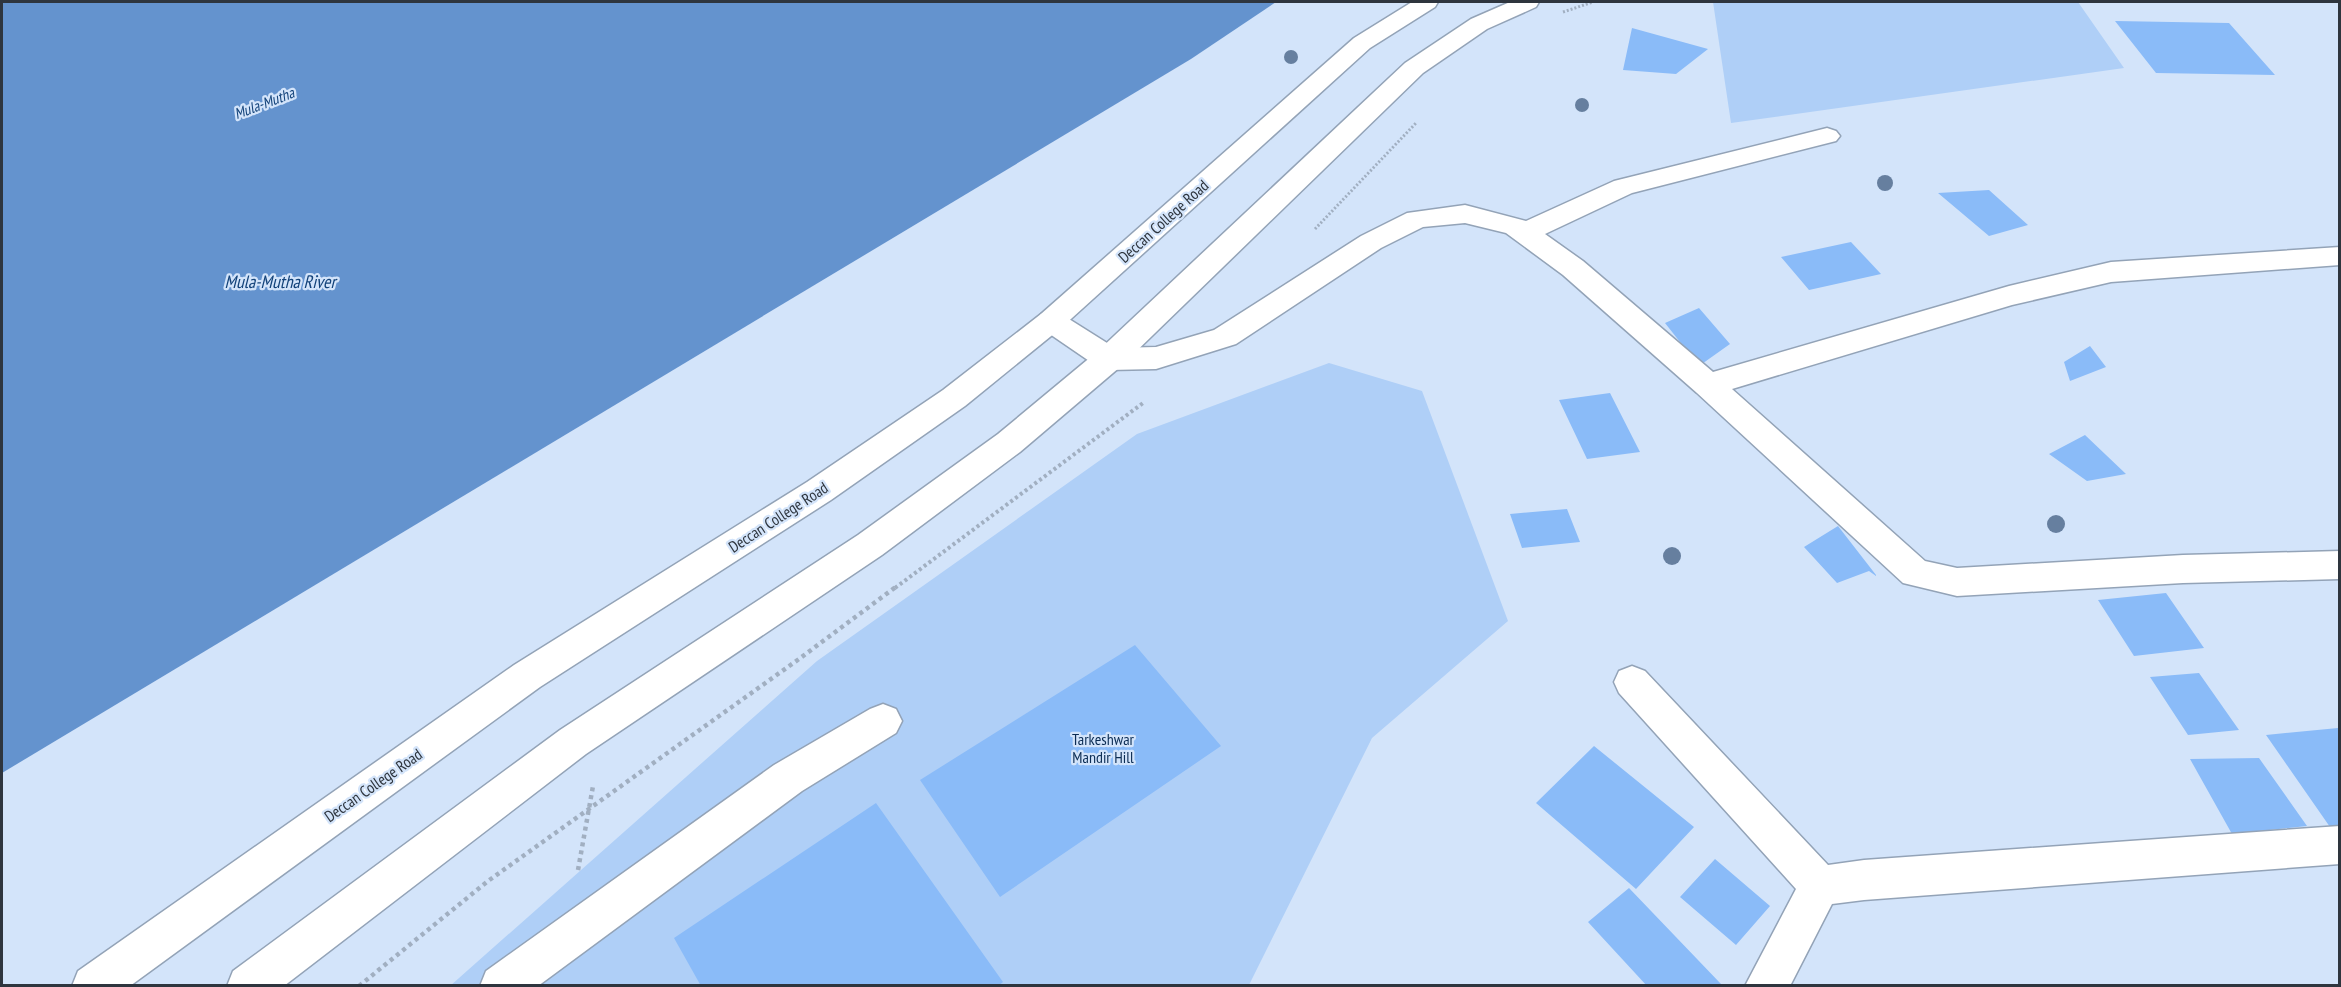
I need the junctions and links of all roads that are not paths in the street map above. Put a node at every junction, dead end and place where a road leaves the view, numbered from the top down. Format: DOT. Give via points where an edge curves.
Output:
graph roads {
  1 [pos="1427,2"];
  2 [pos="1528,2"];
  3 [pos="1827,136"];
  4 [pos="1524,233"];
  5 [pos="2340,256"];
  6 [pos="1051,321"];
  7 [pos="1109,359"];
  8 [pos="1707,385"];
  9 [pos="2340,565"];
  10 [pos="1632,682"];
  11 [pos="883,721"];
  12 [pos="2340,845"];
  13 [pos="1820,886"];
  14 [pos="93,986"];
  15 [pos="248,986"];
  16 [pos="501,986"];
  17 [pos="1766,986"];
  1 -- 6 [label="street, Deccan College Road" via="1362,43"];
  2 -- 7 [label="street" via="1479,24 1414,68"];
  3 -- 4 [label="street" via="1623,187"];
  4 -- 7 [label="street" via="1516,227 1465,214 1417,219 1371,242 1225,337 1156,357"];
  4 -- 8 [label="street" via="1573,268"];
  5 -- 8 [label="street" via="2111,272 2009,296"];
  6 -- 7 [label="street"];
  6 -- 14 [label="street, Deccan College Road" via="954,398 819,491 527,676"];
  7 -- 15 [label="street" via="1009,443 879,538 573,742"];
  8 -- 9 [label="street" via="1915,573 1956,582"];
  10 -- 13 [label="street"];
  11 -- 16 [label="street" via="788,778"];
  12 -- 13 [label="street"];
  13 -- 17 [label="street"];
}
